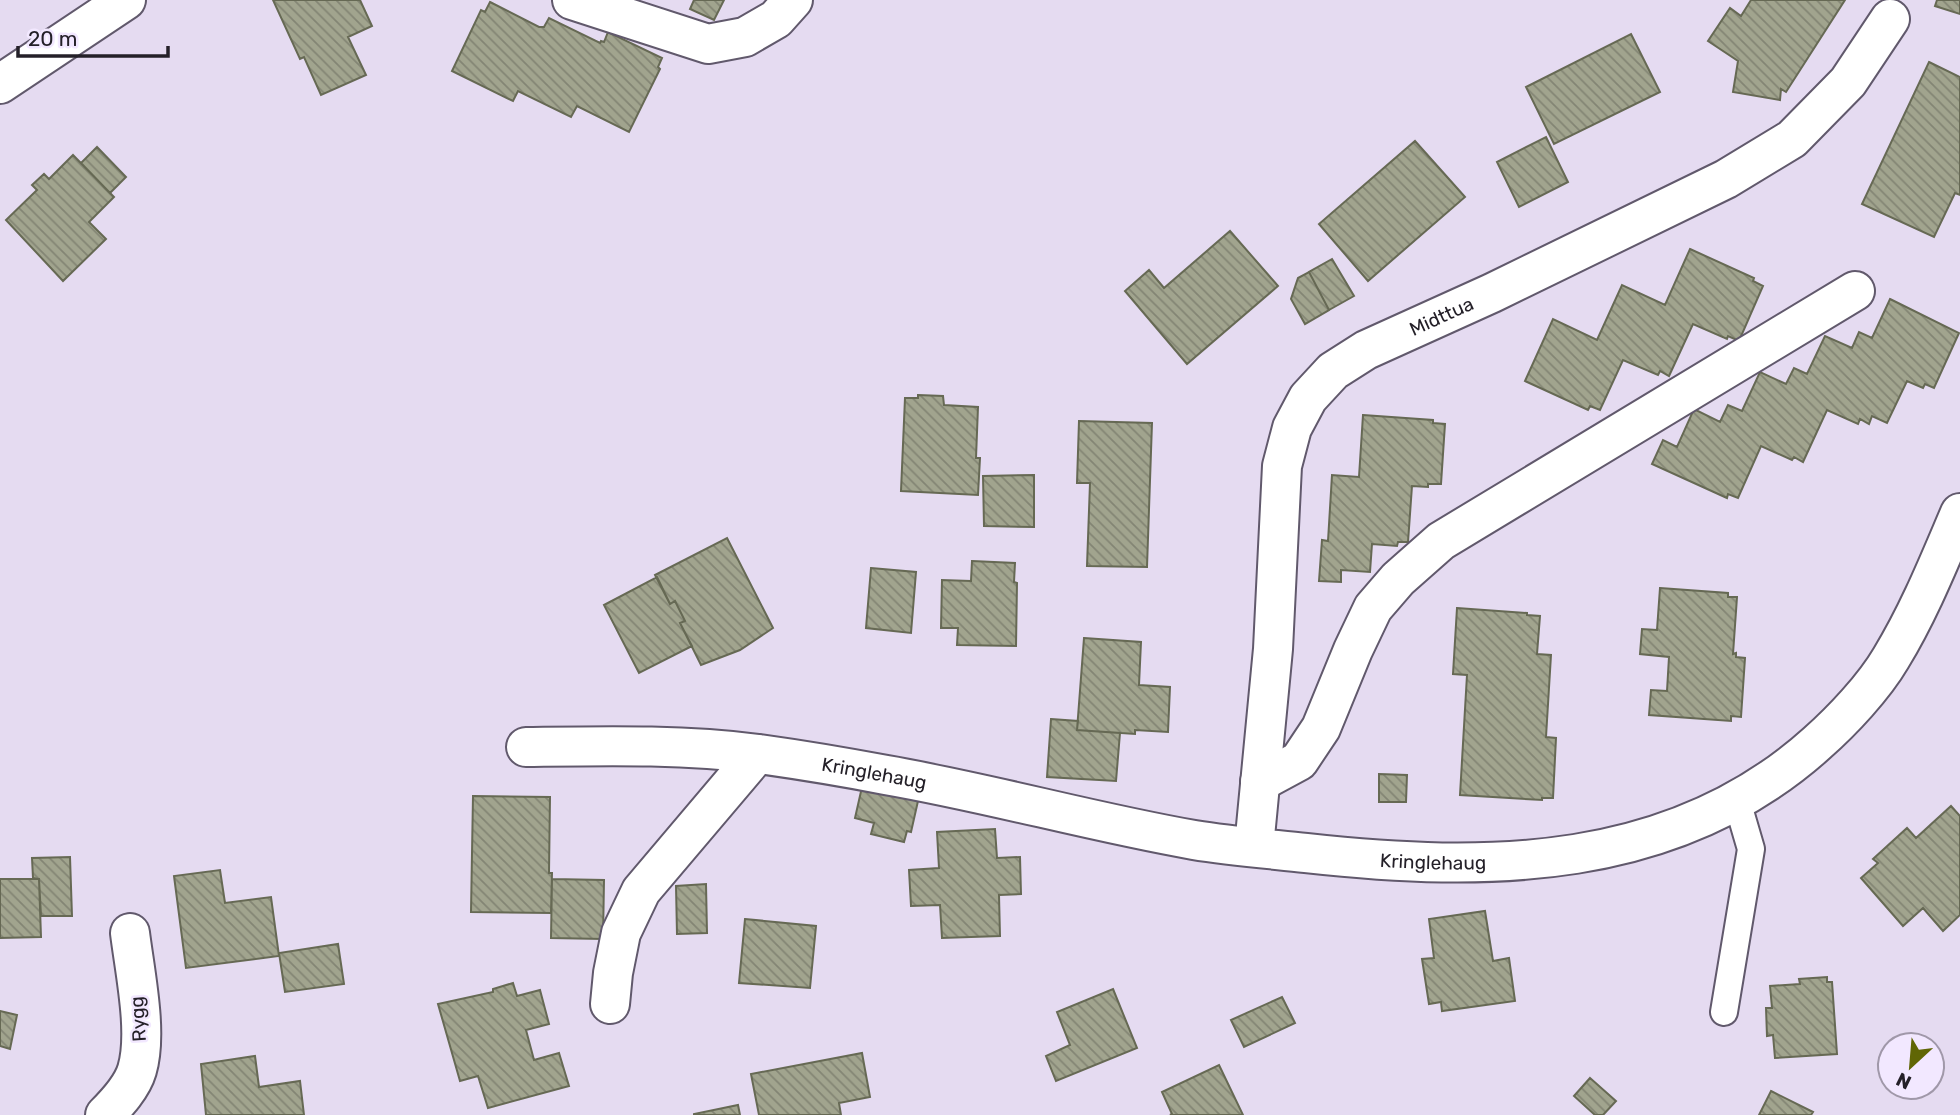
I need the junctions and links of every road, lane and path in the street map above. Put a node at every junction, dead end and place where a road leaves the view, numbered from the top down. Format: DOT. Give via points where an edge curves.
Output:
graph roads {
  1 [pos="126,0"];
  2 [pos="572,0"];
  3 [pos="793,0"];
  4 [pos="1890,19"];
  5 [pos="0,84"];
  6 [pos="1855,291"];
  7 [pos="1960,513"];
  8 [pos="526,747"];
  9 [pos="757,754"];
  10 [pos="1260,782"];
  11 [pos="1737,801"];
  12 [pos="1254,847"];
  13 [pos="130,933"];
  14 [pos="610,1003"];
  15 [pos="1724,1012"];
  16 [pos="120,1110"];
  1 -- 5 [label="street"];
  2 -- 3 [label="street" via="708,44 745,37 776,19"];
  4 -- 10 [label="street, Midttua" via="1848,82 1792,139 1726,179 1366,349 1334,371 1308,398 1292,428 1282,466 1273,649"];
  6 -- 10 [label="street" via="1441,541 1373,608 1321,728 1299,761"];
  7 -- 11 [label="street, Kringlehaug" via="1889,662 1817,744"];
  8 -- 9 [label="street, Kringlehaug" via="629,745"];
  9 -- 12 [label="street, Kringlehaug" via="889,775 1195,840"];
  9 -- 14 [label="street" via="641,891 621,933"];
  10 -- 12 [label="street, Midttua"];
  11 -- 12 [label="street, Kringlehaug" via="1690,824 1577,855 1488,862 1387,862"];
  11 -- 15 [label="lane" via="1751,849"];
  13 -- 16 [label="street, Rygg" via="142,1041 137,1072"];
}
